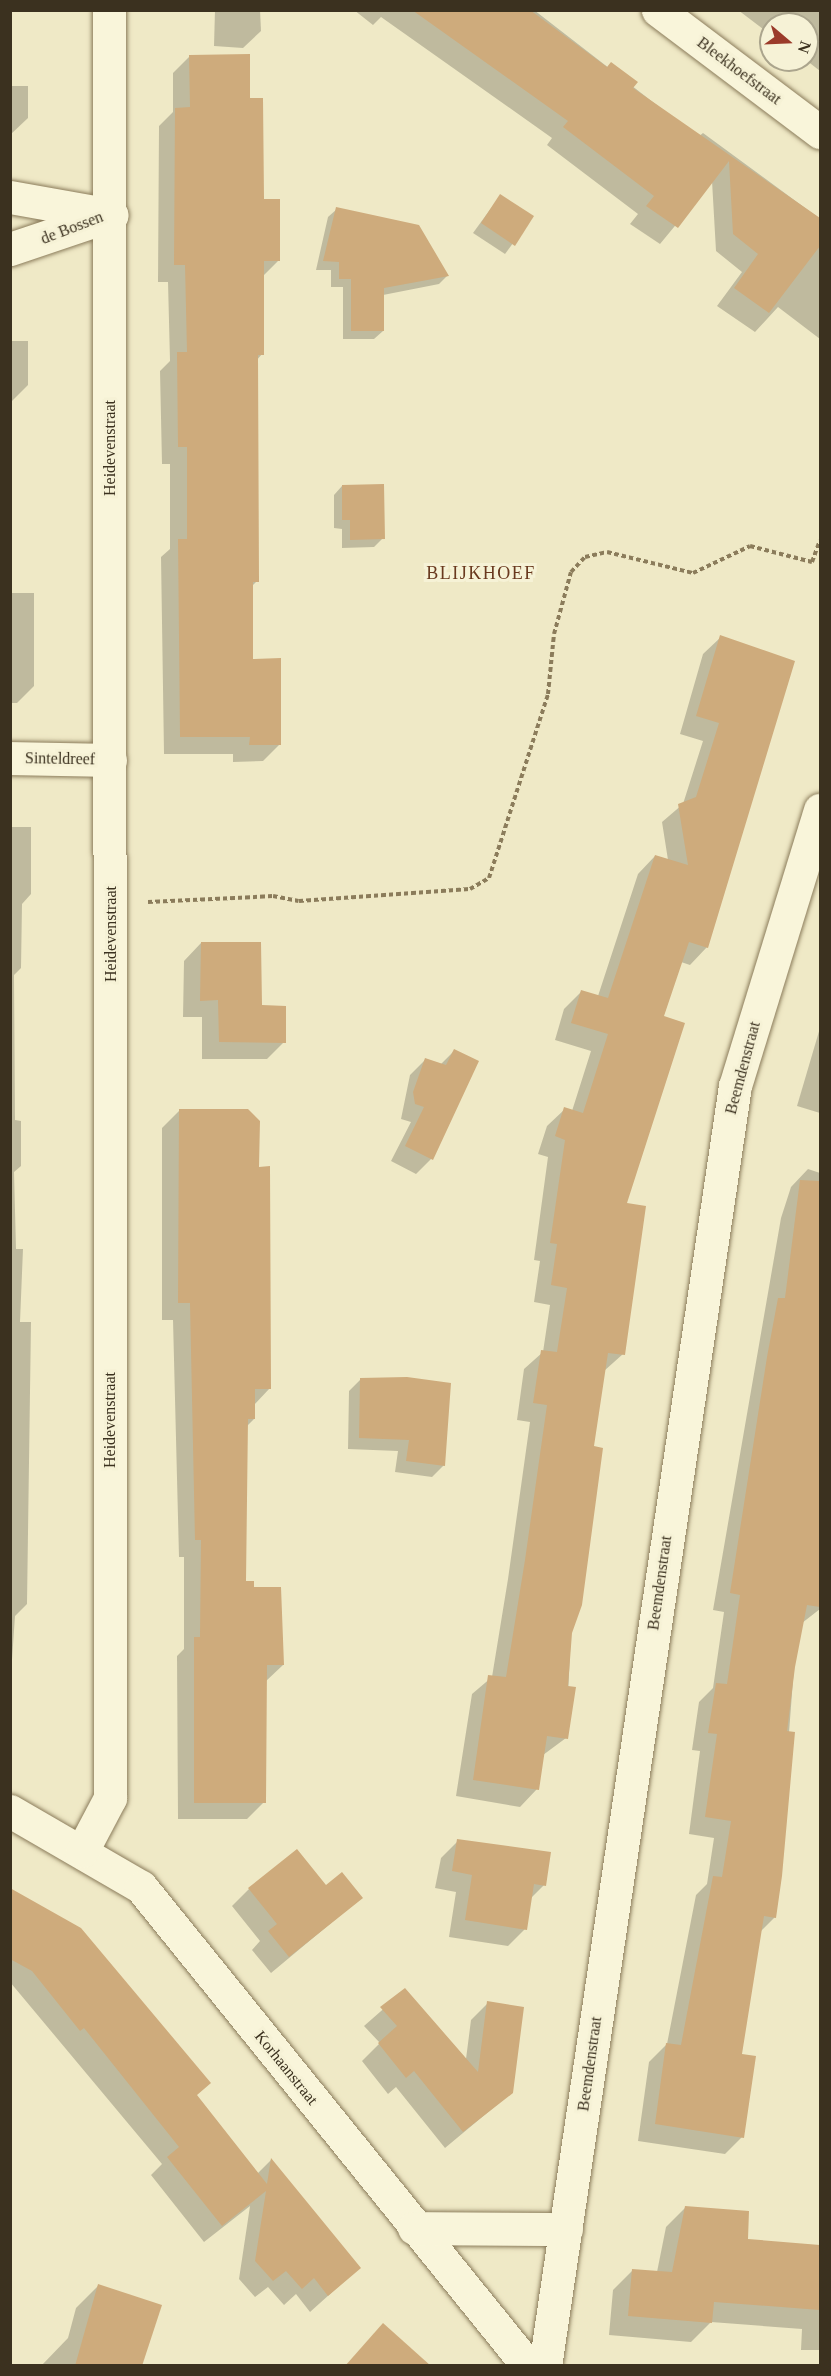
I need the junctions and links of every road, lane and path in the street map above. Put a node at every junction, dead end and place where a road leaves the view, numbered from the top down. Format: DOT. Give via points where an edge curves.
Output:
graph roads {
  1 [pos="109,10"];
  2 [pos="658,10"];
  3 [pos="820,132"];
  4 [pos="10,197"];
  5 [pos="111,215"];
  6 [pos="10,249"];
  7 [pos="820,540"];
  8 [pos="10,758"];
  9 [pos="110,760"];
  10 [pos="820,810"];
  11 [pos="111,904"];
  12 [pos="10,1811"];
  13 [pos="82,1851"];
  14 [pos="414,2228"];
  15 [pos="566,2229"];
  16 [pos="528,2366"];
  17 [pos="546,2366"];
  1 -- 5 [label="street, Heidevenstraat"];
  2 -- 3 [label="street, Bleekhoefstraat"];
  4 -- 5 [label="street, de Bossen"];
  5 -- 6 [label="street, de Bossen"];
  5 -- 9 [label="street, Heidevenstraat"];
  7 -- 11 [label="path" via="812,562 750,546 693,573 607,552 585,557 571,572 554,634 548,694 489,878 470,889 299,901 273,896"];
  8 -- 9 [label="street, Sinteldreef"];
  9 -- 11 [label="street, Heidevenstraat"];
  10 -- 15 [label="street, Beemdenstraat" via="735,1086"];
  11 -- 13 [label="street, Heidevenstraat" via="110,1798"];
  12 -- 13 [label="street, Korhaanstraat"];
  13 -- 14 [label="street, Korhaanstraat" via="141,1887"];
  14 -- 15 [label="street"];
  14 -- 16 [label="street, Korhaanstraat"];
  15 -- 17 [label="street, Beemdenstraat"];
}
